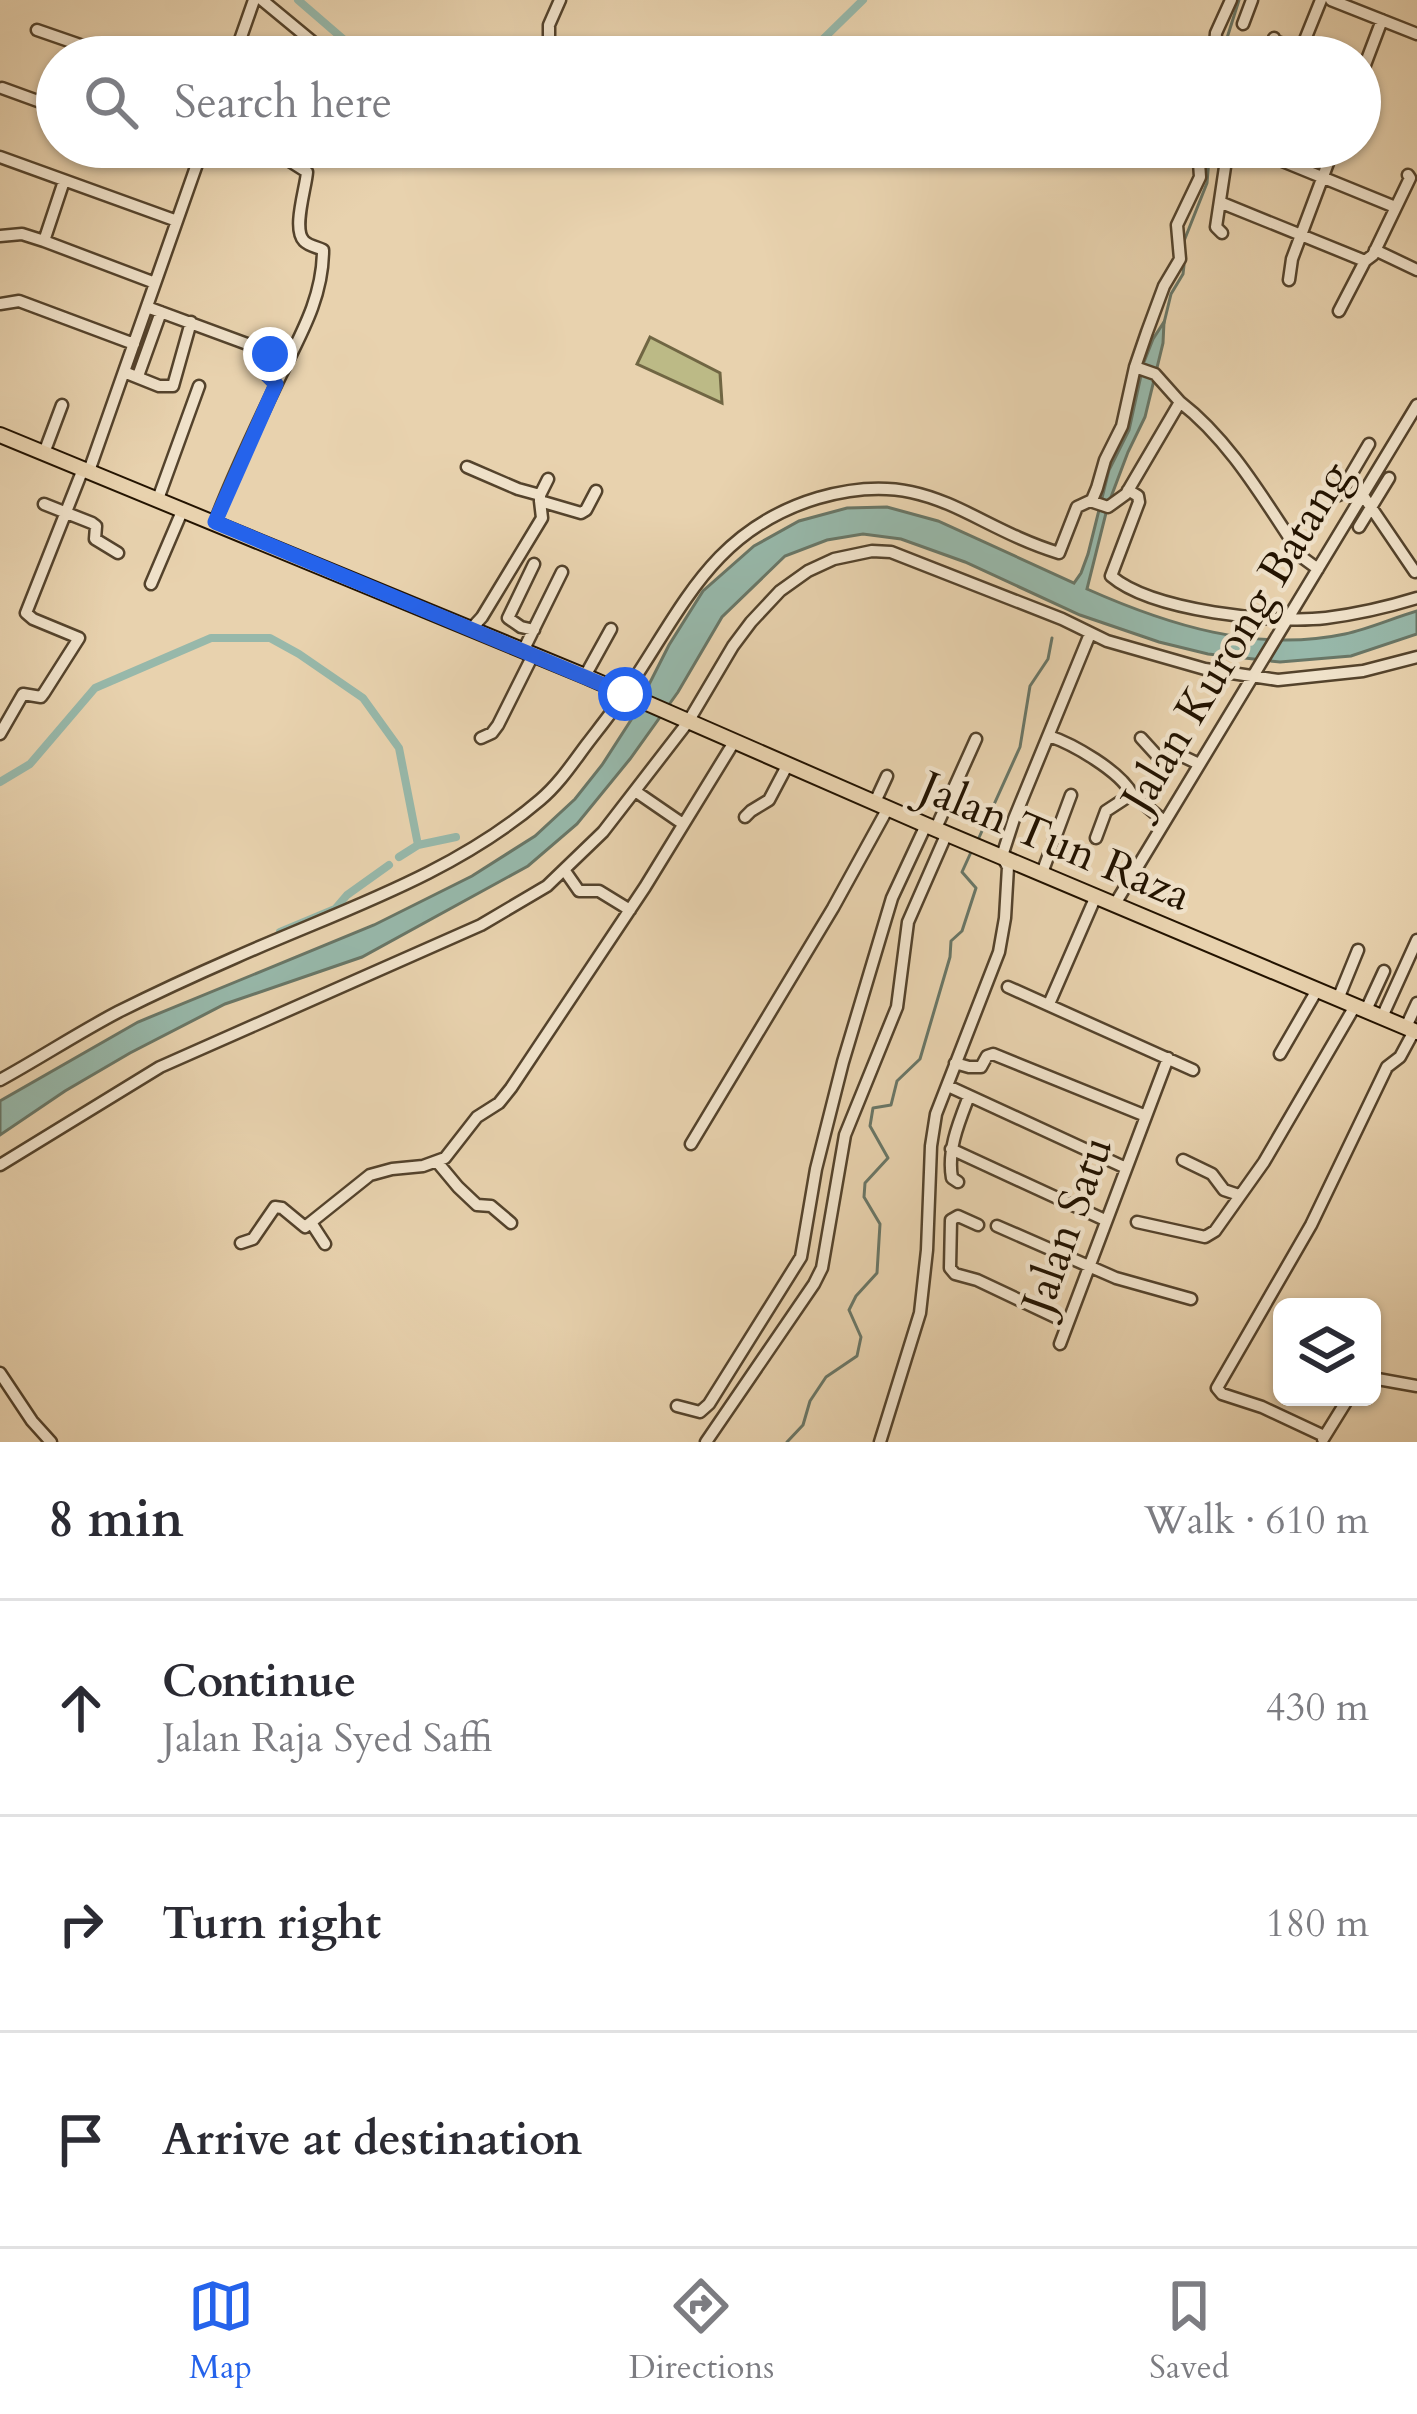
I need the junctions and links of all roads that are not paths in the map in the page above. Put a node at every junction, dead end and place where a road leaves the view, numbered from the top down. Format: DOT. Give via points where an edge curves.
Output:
graph roads {
  1 [pos="258,0"];
  2 [pos="560,0"];
  3 [pos="1231,0"];
  4 [pos="1252,0"];
  5 [pos="1321,0"];
  6 [pos="1330,0"];
  7 [pos="1382,20"];
  8 [pos="1243,24"];
  9 [pos="37,29"];
  10 [pos="1417,34"];
  11 [pos="56,36"];
  12 [pos="243,36"];
  13 [pos="304,36"];
  14 [pos="549,36"];
  15 [pos="1216,36"];
  16 [pos="1306,36"];
  17 [pos="1376,36"];
  18 [pos="2,88"];
  19 [pos="36,100"];
  20 [pos="0,157"];
  21 [pos="196,168"];
  22 [pos="301,168"];
  23 [pos="1199,168"];
  24 [pos="1226,168"];
  25 [pos="1305,168"];
  26 [pos="1326,168"];
  27 [pos="1408,175"];
  28 [pos="1323,176"];
  29 [pos="64,181"];
  30 [pos="1222,202"];
  31 [pos="1395,207"];
  32 [pos="177,221"];
  33 [pos="1222,233"];
  34 [pos="1301,235"];
  35 [pos="0,236"];
  36 [pos="44,241"];
  37 [pos="1375,250"];
  38 [pos="1365,261"];
  39 [pos="1417,270"];
  40 [pos="1289,280"];
  41 [pos="155,283"];
  42 [pos="0,304"];
  43 [pos="147,307"];
  44 [pos="1339,311"];
  45 [pos="161,312"];
  46 [pos="191,322"];
  47 [pos="134,344"];
  48 [pos="1137,368"];
  49 [pos="124,371"];
  50 [pos="138,376"];
  51 [pos="276,384"];
  52 [pos="200,386"];
  53 [pos="1180,402"];
  54 [pos="62,405"];
  55 [pos="1417,405"];
  56 [pos="0,435"];
  57 [pos="1370,444"];
  58 [pos="44,453"];
  59 [pos="1360,458"];
  60 [pos="466,467"];
  61 [pos="1378,468"];
  62 [pos="86,470"];
  63 [pos="1389,478"];
  64 [pos="548,479"];
  65 [pos="1129,490"];
  66 [pos="596,491"];
  67 [pos="1362,494"];
  68 [pos="1340,495"];
  69 [pos="540,498"];
  70 [pos="158,499"];
  71 [pos="44,504"];
  72 [pos="1099,504"];
  73 [pos="1371,508"];
  74 [pos="183,509"];
  75 [pos="67,514"];
  76 [pos="215,522"];
  77 [pos="1359,527"];
  78 [pos="118,553"];
  79 [pos="534,564"];
  80 [pos="1318,569"];
  81 [pos="562,572"];
  82 [pos="1415,572"];
  83 [pos="151,584"];
  84 [pos="1417,598"];
  85 [pos="1289,621"];
  86 [pos="471,629"];
  87 [pos="611,629"];
  88 [pos="534,631"];
  89 [pos="1090,634"];
  90 [pos="528,653"];
  91 [pos="1417,657"];
  92 [pos="585,676"];
  93 [pos="1254,678"];
  94 [pos="627,694"];
  95 [pos="688,722"];
  96 [pos="0,734"];
  97 [pos="1049,736"];
  98 [pos="482,738"];
  99 [pos="1141,739"];
  100 [pos="976,740"];
  101 [pos="734,742"];
  102 [pos="788,764"];
  103 [pos="1198,764"];
  104 [pos="887,776"];
  105 [pos="635,791"];
  106 [pos="1132,794"];
  107 [pos="1071,795"];
  108 [pos="881,805"];
  109 [pos="746,818"];
  110 [pos="1165,821"];
  111 [pos="683,824"];
  112 [pos="943,831"];
  113 [pos="1096,838"];
  114 [pos="1002,856"];
  115 [pos="565,872"];
  116 [pos="1042,873"];
  117 [pos="1096,896"];
  118 [pos="1115,904"];
  119 [pos="630,910"];
  120 [pos="1417,940"];
  121 [pos="1358,950"];
  122 [pos="1384,971"];
  123 [pos="1007,987"];
  124 [pos="1317,990"];
  125 [pos="1338,999"];
  126 [pos="1417,1003"];
  127 [pos="1049,1004"];
  128 [pos="1361,1008"];
  129 [pos="1382,1017"];
  130 [pos="1412,1030"];
  131 [pos="1280,1054"];
  132 [pos="1168,1058"];
  133 [pos="955,1063"];
  134 [pos="1193,1070"];
  135 [pos="0,1080"];
  136 [pos="948,1086"];
  137 [pos="969,1096"];
  138 [pos="1146,1116"];
  139 [pos="691,1144"];
  140 [pos="952,1149"];
  141 [pos="1183,1160"];
  142 [pos="438,1162"];
  143 [pos="0,1166"];
  144 [pos="1126,1168"];
  145 [pos="958,1182"];
  146 [pos="1239,1195"];
  147 [pos="1106,1220"];
  148 [pos="1138,1222"];
  149 [pos="511,1223"];
  150 [pos="978,1225"];
  151 [pos="309,1226"];
  152 [pos="997,1226"];
  153 [pos="293,1234"];
  154 [pos="241,1243"];
  155 [pos="325,1244"];
  156 [pos="1088,1267"];
  157 [pos="1191,1299"];
  158 [pos="1068,1323"];
  159 [pos="1060,1344"];
  160 [pos="0,1373"];
  161 [pos="1381,1380"];
  162 [pos="1417,1386"];
  163 [pos="677,1406"];
  164 [pos="1343,1406"];
  165 [pos="1323,1439"];
  166 [pos="50,1442"];
  167 [pos="706,1442"];
  168 [pos="880,1442"];
  1 -- 12 [label="street"];
  1 -- 13 [label="street"];
  2 -- 14 [label="street"];
  3 -- 15 [label="street"];
  4 -- 8 [label="street"];
  5 -- 16 [label="street"];
  6 -- 7 [label="street"];
  7 -- 10 [label="street"];
  7 -- 17 [label="street"];
  9 -- 11 [label="street"];
  18 -- 19 [label="street"];
  20 -- 29 [label="street"];
  21 -- 32 [label="street"];
  22 -- 51 [label="street" via="307,172 300,236 323,250 322,274"];
  23 -- 48 [label="street" via="1178,225 1180,259"];
  24 -- 30 [label="street"];
  25 -- 28 [label="street"];
  26 -- 28 [label="street"];
  27 -- 31 [label="street"];
  28 -- 31 [label="street"];
  28 -- 34 [label="street"];
  29 -- 32 [label="street"];
  29 -- 36 [label="street"];
  30 -- 33 [label="street"];
  30 -- 34 [label="street"];
  31 -- 37 [label="street"];
  32 -- 41 [label="street"];
  34 -- 38 [label="street"];
  34 -- 40 [label="street"];
  35 -- 36 [label="street"];
  36 -- 41 [label="street"];
  37 -- 38 [label="street"];
  37 -- 39 [label="street"];
  38 -- 44 [label="street"];
  41 -- 43 [label="street"];
  42 -- 47 [label="street" via="19,302"];
  43 -- 45 [label="street"];
  43 -- 47 [label="street"];
  45 -- 46 [label="street"];
  45 -- 50 [label="street"];
  46 -- 50 [label="street" via="173,386"];
  46 -- 51 [label="street" via="269,352 267,375"];
  47 -- 49 [label="street"];
  48 -- 53 [label="street" via="1155,374"];
  48 -- 72 [label="street"];
  49 -- 50 [label="street"];
  49 -- 62 [label="street"];
  51 -- 76 [label="street"];
  52 -- 70 [label="street"];
  53 -- 65 [label="street"];
  53 -- 80 [label="street" via="1228,449"];
  54 -- 58 [label="street"];
  55 -- 61 [label="street, Jalan Kurong Batang"];
  56 -- 58 [label="main road, Jalan Tun Raza"];
  57 -- 59 [label="street"];
  58 -- 62 [label="main road, Jalan Tun Raza"];
  59 -- 61 [label="street"];
  59 -- 68 [label="street"];
  60 -- 69 [label="street"];
  61 -- 67 [label="street, Jalan Kurong Batang"];
  62 -- 70 [label="main road, Jalan Tun Raza"];
  62 -- 75 [label="street"];
  63 -- 73 [label="street"];
  64 -- 69 [label="street"];
  65 -- 72 [label="street"];
  65 -- 85 [label="street" via="1139,502 1113,579 1213,612"];
  66 -- 69 [label="street" via="581,513"];
  67 -- 73 [label="street"];
  67 -- 80 [label="street, Jalan Kurong Batang"];
  69 -- 86 [label="street" via="542,518"];
  70 -- 74 [label="main road, Jalan Tun Raza"];
  71 -- 75 [label="street"];
  72 -- 94 [label="street" via="1077,507 1057,554 904,489 857,490 790,509 749,531 704,572"];
  73 -- 77 [label="street"];
  73 -- 82 [label="street"];
  74 -- 76 [label="main road, Jalan Tun Raza"];
  74 -- 83 [label="street"];
  75 -- 78 [label="street" via="95,526 95,539"];
  75 -- 96 [label="street" via="26,613 79,638 41,697 22,694"];
  76 -- 86 [label="main road, Jalan Tun Raza"];
  79 -- 88 [label="street" via="508,618"];
  80 -- 85 [label="street, Jalan Kurong Batang"];
  81 -- 88 [label="street"];
  84 -- 85 [label="street"];
  85 -- 93 [label="street, Jalan Kurong Batang"];
  86 -- 90 [label="main road, Jalan Tun Raza"];
  87 -- 92 [label="street"];
  88 -- 90 [label="street"];
  89 -- 93 [label="street"];
  89 -- 95 [label="street" via="901,555 848,555 799,577 758,613"];
  89 -- 97 [label="street"];
  90 -- 92 [label="main road, Jalan Tun Raza"];
  90 -- 98 [label="street" via="498,725"];
  91 -- 93 [label="street" via="1314,678"];
  92 -- 94 [label="main road, Jalan Tun Raza"];
  93 -- 103 [label="street, Jalan Kurong Batang"];
  94 -- 95 [label="main road, Jalan Tun Raza"];
  94 -- 135 [label="street" via="544,796 447,865 147,998"];
  95 -- 101 [label="main road, Jalan Tun Raza"];
  95 -- 105 [label="street"];
  97 -- 106 [label="street" via="1110,769"];
  97 -- 114 [label="street"];
  99 -- 103 [label="street" via="1162,761 1182,756"];
  100 -- 112 [label="street"];
  101 -- 102 [label="main road, Jalan Tun Raza"];
  101 -- 111 [label="street"];
  102 -- 108 [label="main road, Jalan Tun Raza"];
  102 -- 109 [label="street" via="775,793"];
  103 -- 110 [label="street, Jalan Kurong Batang"];
  104 -- 108 [label="street"];
  105 -- 111 [label="street"];
  105 -- 115 [label="street"];
  106 -- 110 [label="street"];
  106 -- 113 [label="street" via="1106,812"];
  107 -- 116 [label="street"];
  108 -- 112 [label="main road, Jalan Tun Raza"];
  108 -- 139 [label="street" via="833,908"];
  110 -- 118 [label="street, Jalan Kurong Batang"];
  111 -- 119 [label="street"];
  112 -- 114 [label="main road, Jalan Tun Raza"];
  112 -- 163 [label="street" via="892,898 843,1062 801,1257 709,1404 700,1412"];
  112 -- 167 [label="street" via="904,941 897,1007 845,1135 822,1268"];
  114 -- 116 [label="main road, Jalan Tun Raza"];
  114 -- 133 [label="street" via="1008,867 999,952"];
  115 -- 119 [label="street" via="579,891 599,891"];
  115 -- 143 [label="street" via="481,925 160,1067"];
  116 -- 117 [label="main road, Jalan Tun Raza"];
  117 -- 118 [label="main road, Jalan Tun Raza"];
  117 -- 127 [label="street"];
  118 -- 124 [label="main road, Jalan Tun Raza"];
  119 -- 142 [label="street" via="500,1103"];
  120 -- 129 [label="street"];
  121 -- 125 [label="street"];
  122 -- 128 [label="street"];
  123 -- 127 [label="street"];
  124 -- 125 [label="main road, Jalan Tun Raza"];
  124 -- 131 [label="street"];
  125 -- 128 [label="main road, Jalan Tun Raza"];
  126 -- 130 [label="street"];
  127 -- 132 [label="street"];
  128 -- 129 [label="main road, Jalan Tun Raza"];
  128 -- 146 [label="street"];
  129 -- 130 [label="main road, Jalan Tun Raza"];
  130 -- 165 [label="street" via="1217,1388"];
  132 -- 134 [label="street"];
  132 -- 138 [label="street, Jalan Satu"];
  133 -- 136 [label="street"];
  133 -- 138 [label="street" via="981,1067 992,1054"];
  136 -- 137 [label="street"];
  136 -- 168 [label="street" via="931,1146 920,1312"];
  137 -- 140 [label="street"];
  137 -- 144 [label="street"];
  138 -- 144 [label="street, Jalan Satu"];
  140 -- 145 [label="street" via="950,1173"];
  140 -- 147 [label="street"];
  141 -- 146 [label="street"];
  142 -- 149 [label="street" via="477,1204"];
  142 -- 151 [label="street" via="370,1175"];
  144 -- 147 [label="street, Jalan Satu"];
  146 -- 148 [label="street" via="1205,1237"];
  147 -- 156 [label="street, Jalan Satu"];
  150 -- 158 [label="street" via="951,1220 955,1274"];
  151 -- 153 [label="street"];
  151 -- 154 [label="street" via="274,1207 253,1239"];
  151 -- 155 [label="street"];
  152 -- 156 [label="street"];
  156 -- 157 [label="street"];
  156 -- 158 [label="street, Jalan Satu"];
  158 -- 159 [label="street, Jalan Satu"];
  160 -- 166 [label="street"];
  161 -- 162 [label="street"];
  164 -- 165 [label="street"];
}
